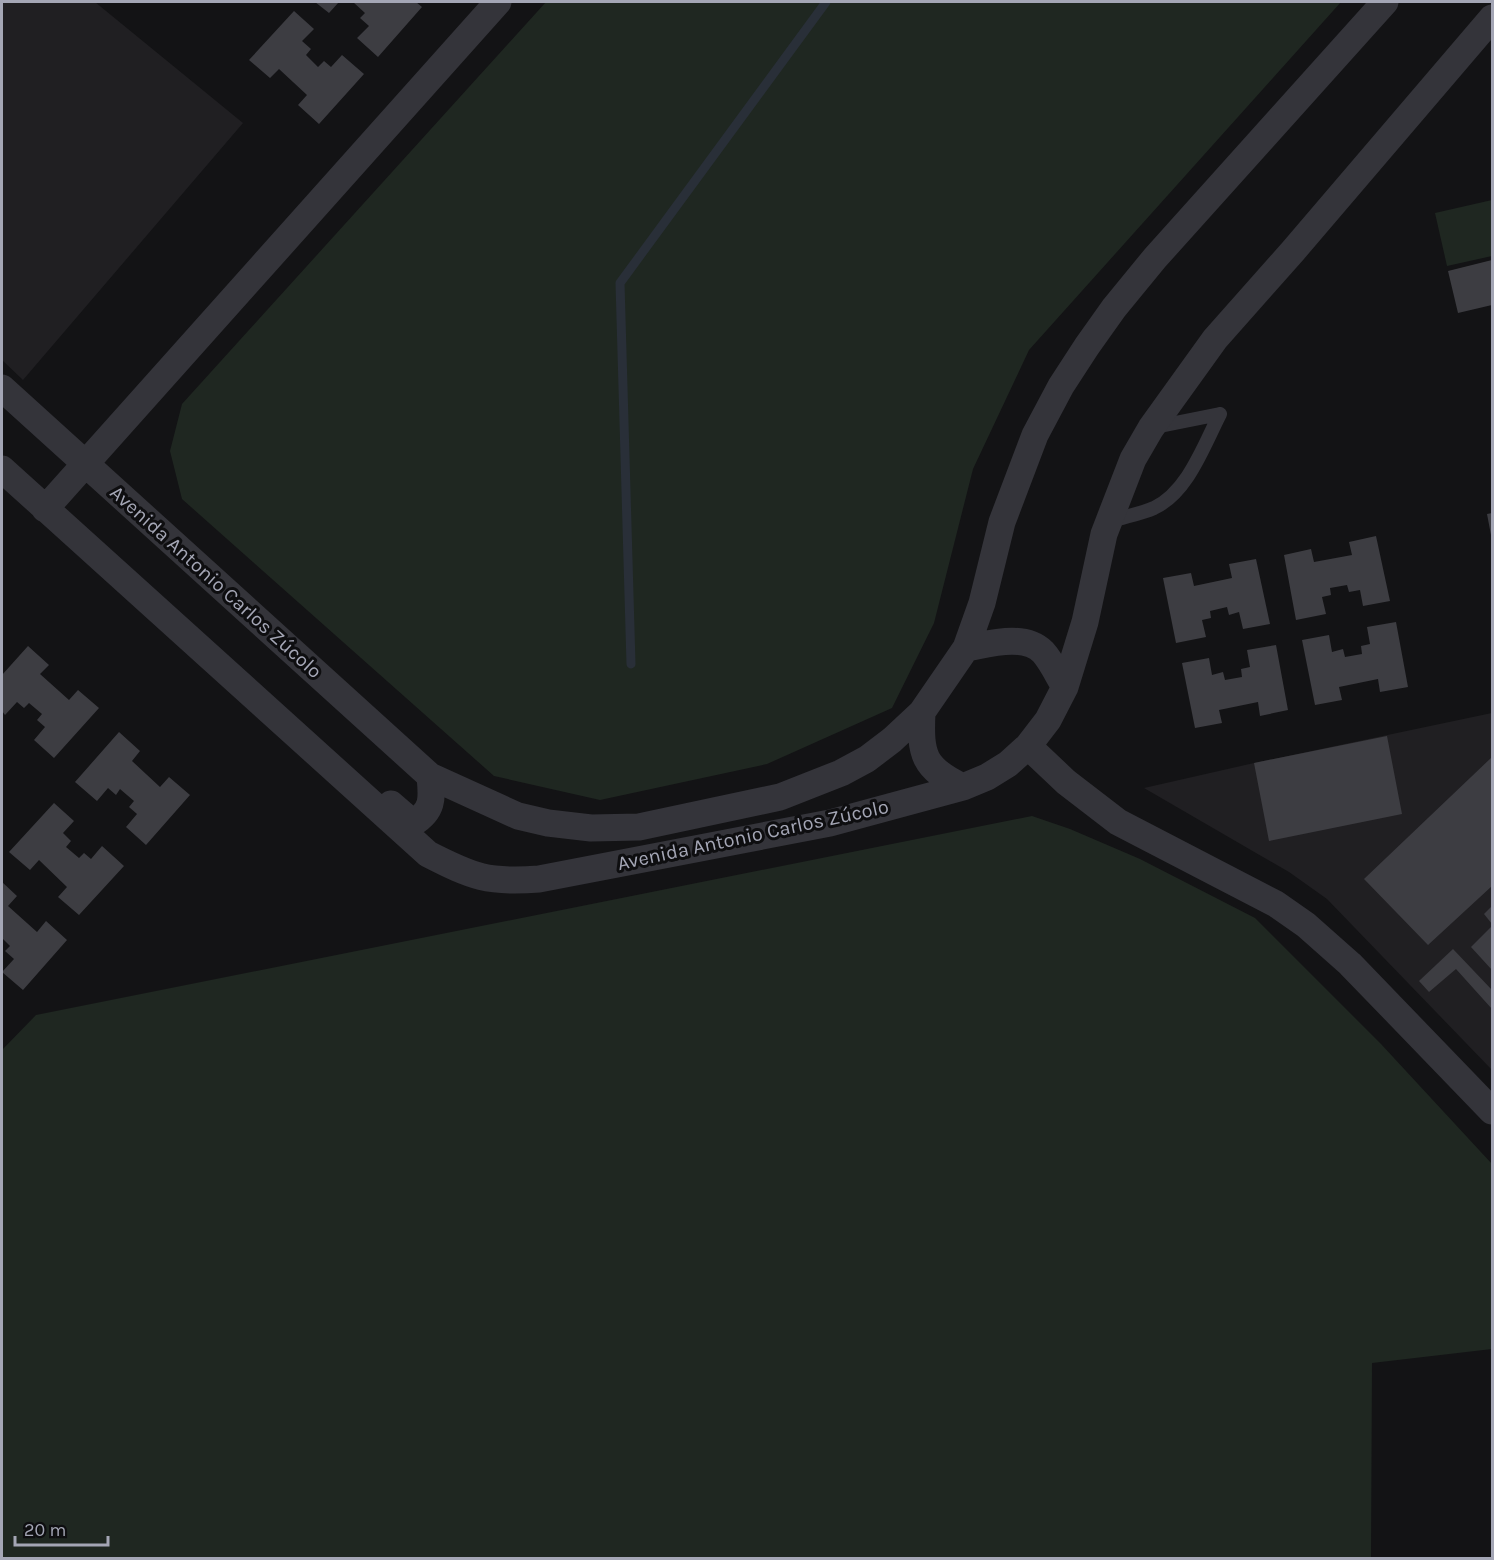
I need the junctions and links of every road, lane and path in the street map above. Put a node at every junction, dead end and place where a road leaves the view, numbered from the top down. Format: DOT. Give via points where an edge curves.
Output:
graph roads {
  1 [pos="498,2"];
  2 [pos="1385,2"];
  3 [pos="1492,18"];
  4 [pos="2,388"];
  5 [pos="1151,428"];
  6 [pos="86,464"];
  7 [pos="2,470"];
  8 [pos="45,509"];
  9 [pos="1109,522"];
  10 [pos="966,648"];
  11 [pos="213,659"];
  12 [pos="1065,687"];
  13 [pos="922,712"];
  14 [pos="1028,746"];
  15 [pos="430,776"];
  16 [pos="963,787"];
  17 [pos="1492,1111"];
  1 -- 6 [label="street"];
  2 -- 10 [label="street" via="1155,258 1114,308 1061,386 1035,435 1002,522 982,603"];
  3 -- 5 [label="street" via="1215,339"];
  4 -- 6 [label="street, Avenida Antonio Carlos Zúcolo"];
  5 -- 9 [label="street" via="1133,459"];
  5 -- 9 [label="lane" via="1220,414 1175,494 1153,509"];
  6 -- 8 [label="street"];
  6 -- 15 [label="street, Avenida Antonio Carlos Zúcolo"];
  7 -- 8 [label="street, Avenida Antonio Carlos Zúcolo"];
  8 -- 11 [label="street, Avenida Antonio Carlos Zúcolo"];
  9 -- 12 [label="street"];
  10 -- 12 [label="street" via="997,642 1032,644 1042,651"];
  10 -- 13 [label="street"];
  11 -- 15 [label="street, Avenida Antonio Carlos Zúcolo" via="240,667 413,823 429,809"];
  11 -- 16 [label="street, Avenida Antonio Carlos Zúcolo" via="428,854 486,879 539,879 649,858 830,823"];
  12 -- 14 [label="street" via="1048,720"];
  13 -- 15 [label="street, Avenida Antonio Carlos Zúcolo" via="875,753 841,773 780,797 639,827 591,828 518,816"];
  13 -- 16 [label="street" via="924,755 932,768"];
  14 -- 16 [label="street" via="1008,764"];
  14 -- 17 [label="street" via="1118,822 1256,894 1306,925 1350,964"];
}
